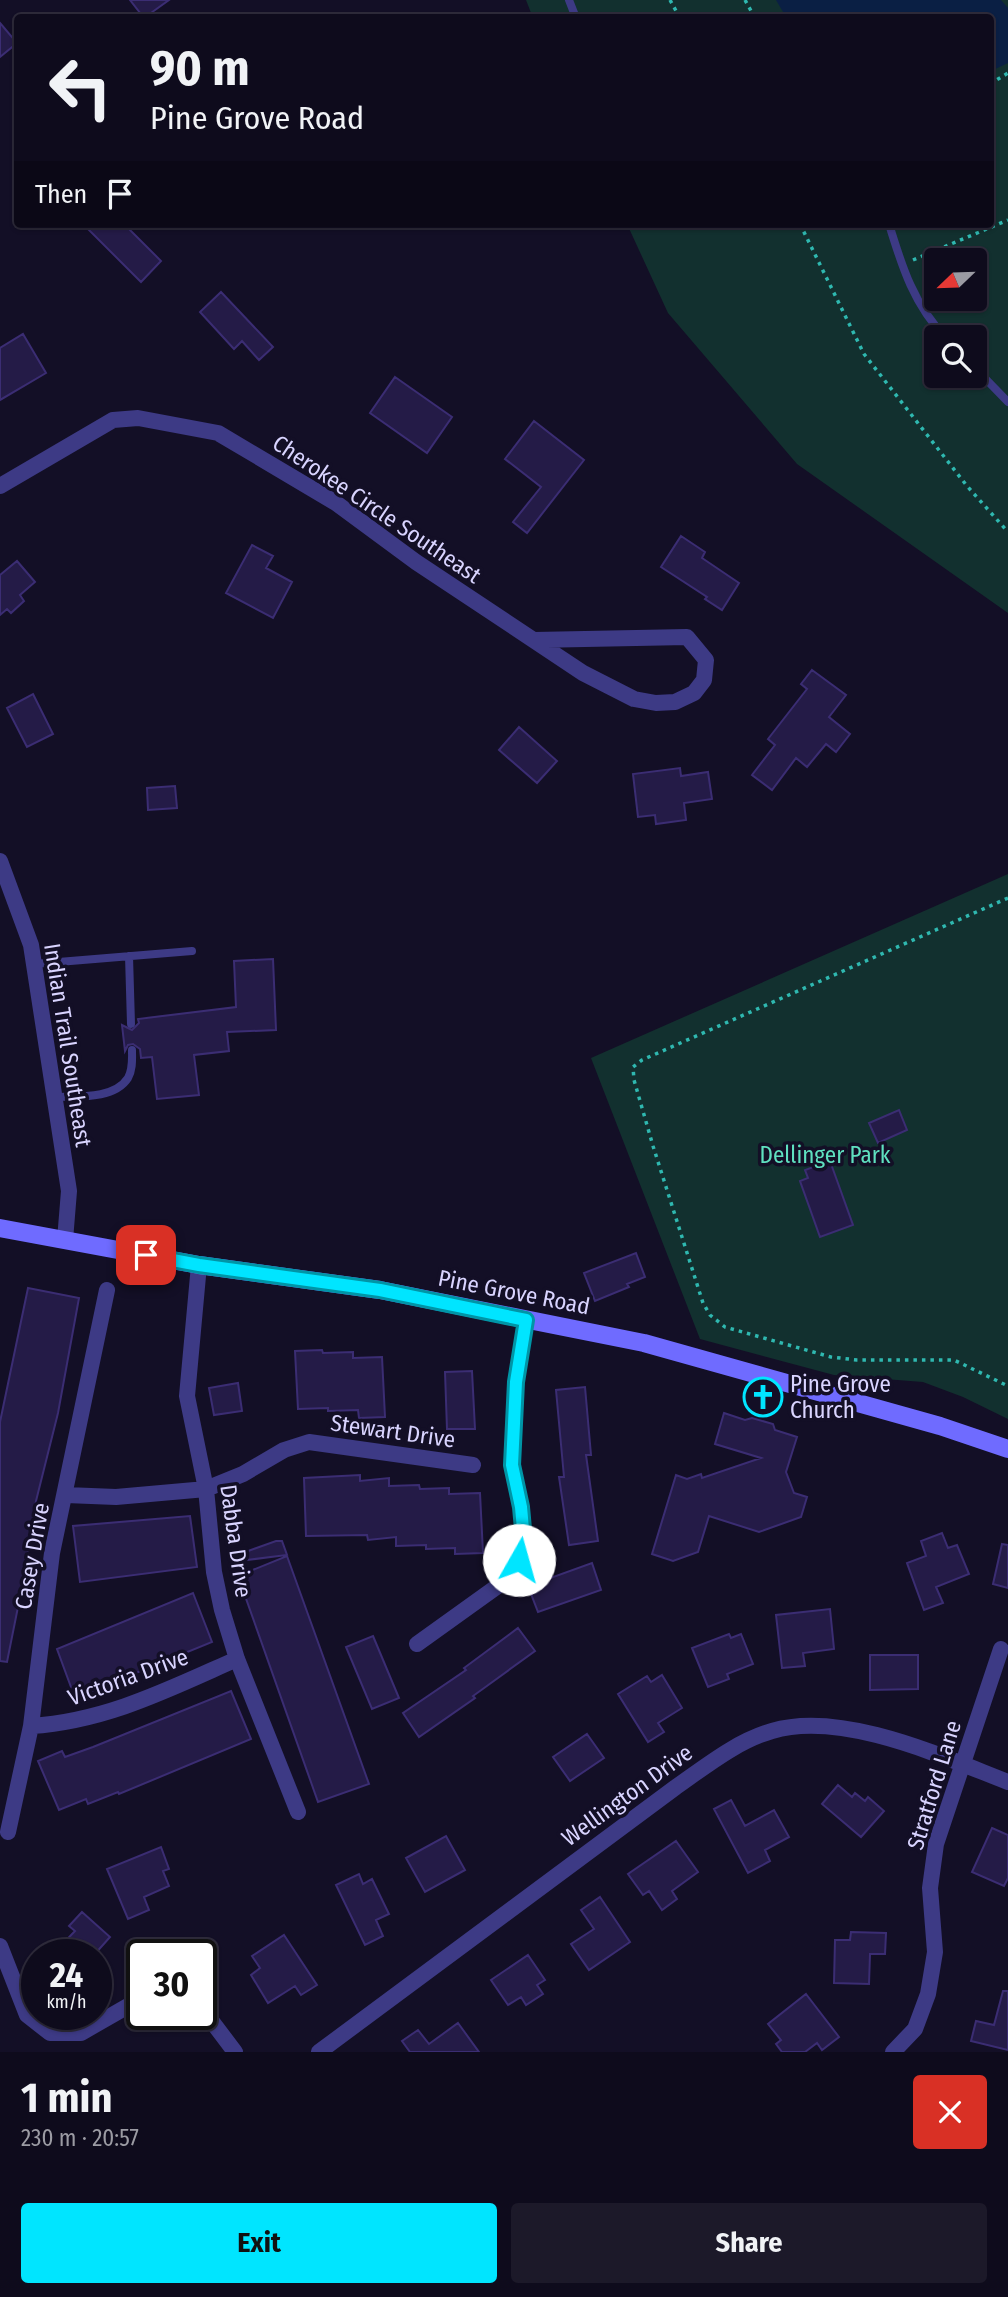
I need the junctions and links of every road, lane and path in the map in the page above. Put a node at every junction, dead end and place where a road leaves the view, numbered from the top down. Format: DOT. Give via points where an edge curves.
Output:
graph roads {
  1 [pos="802,228"];
  2 [pos="891,228"];
  3 [pos="987,228"];
  4 [pos="902,265"];
  5 [pos="934,325"];
  6 [pos="987,380"];
  7 [pos="1008,402"];
  8 [pos="0,486"];
  9 [pos="1008,532"];
  10 [pos="534,640"];
  11 [pos="0,860"];
  12 [pos="1008,898"];
  13 [pos="192,951"];
  14 [pos="129,956"];
  15 [pos="34,964"];
  16 [pos="131,1024"];
  17 [pos="132,1050"];
  18 [pos="54,1097"];
  19 [pos="0,1228"];
  20 [pos="65,1240"];
  21 [pos="199,1265"];
  22 [pos="107,1290"];
  23 [pos="526,1320"];
  24 [pos="1008,1386"];
  25 [pos="1008,1449"];
  26 [pos="473,1465"];
  27 [pos="206,1489"];
  28 [pos="66,1495"];
  29 [pos="417,1644"];
  30 [pos="1001,1649"];
  31 [pos="237,1659"];
  32 [pos="31,1726"];
  33 [pos="962,1764"];
  34 [pos="1008,1782"];
  35 [pos="298,1812"];
  36 [pos="8,1832"];
  37 [pos="0,1946"];
  38 [pos="126,2007"];
  39 [pos="217,2028"];
  40 [pos="235,2052"];
  41 [pos="319,2052"];
  42 [pos="893,2052"];
  1 -- 9 [label="path" via="864,354"];
  2 -- 4 [label="lane"];
  3 -- 4 [label="path"];
  4 -- 5 [label="lane"];
  6 -- 7 [label="lane"];
  8 -- 10 [label="street, Cherokee Circle Southeast" via="113,420 138,418 218,433 336,503"];
  10 -- 10 [label="street, Cherokee Circle Southeast" via="583,673 634,699 675,702 694,693 704,680 706,660 687,637"];
  11 -- 15 [label="street, Indian Trail Southeast"];
  12 -- 24 [label="path" via="633,1067 653,1146 704,1303 725,1327 831,1357 954,1360"];
  13 -- 14 [label="lane"];
  14 -- 15 [label="lane"];
  14 -- 16 [label="lane"];
  15 -- 18 [label="street, Indian Trail Southeast"];
  17 -- 18 [label="lane" via="128,1078 120,1086 102,1094"];
  18 -- 20 [label="street, Indian Trail Southeast" via="69,1191"];
  19 -- 20 [label="street, Pine Grove Road"];
  20 -- 21 [label="street, Pine Grove Road"];
  21 -- 23 [label="street, Pine Grove Road" via="380,1290"];
  21 -- 27 [label="street, Dabba Drive" via="187,1396"];
  22 -- 28 [label="street, Casey Drive"];
  23 -- 25 [label="street, Pine Grove Road" via="644,1343"];
  23 -- 29 [label="street" via="516,1382 512,1465 524,1540 519,1560 502,1583"];
  26 -- 27 [label="street, Stewart Drive" via="309,1442"];
  27 -- 28 [label="street, Stewart Drive" via="116,1497"];
  27 -- 31 [label="street, Dabba Drive" via="214,1572"];
  28 -- 32 [label="street, Casey Drive" via="52,1553"];
  30 -- 33 [label="street, Stratford Lane"];
  31 -- 32 [label="street, Victoria Drive" via="97,1717"];
  31 -- 35 [label="street, Dabba Drive"];
  32 -- 36 [label="street, Casey Drive"];
  33 -- 34 [label="street, Wellington Drive"];
  33 -- 41 [label="street, Wellington Drive" via="871,1733 822,1726 773,1730 743,1743 676,1787"];
  33 -- 42 [label="street, Stratford Lane" via="936,1844 930,1888 934,1952 928,1994 915,2029"];
  37 -- 38 [label="street" via="27,2015 50,2034 81,2033"];
  39 -- 40 [label="street"];
}
